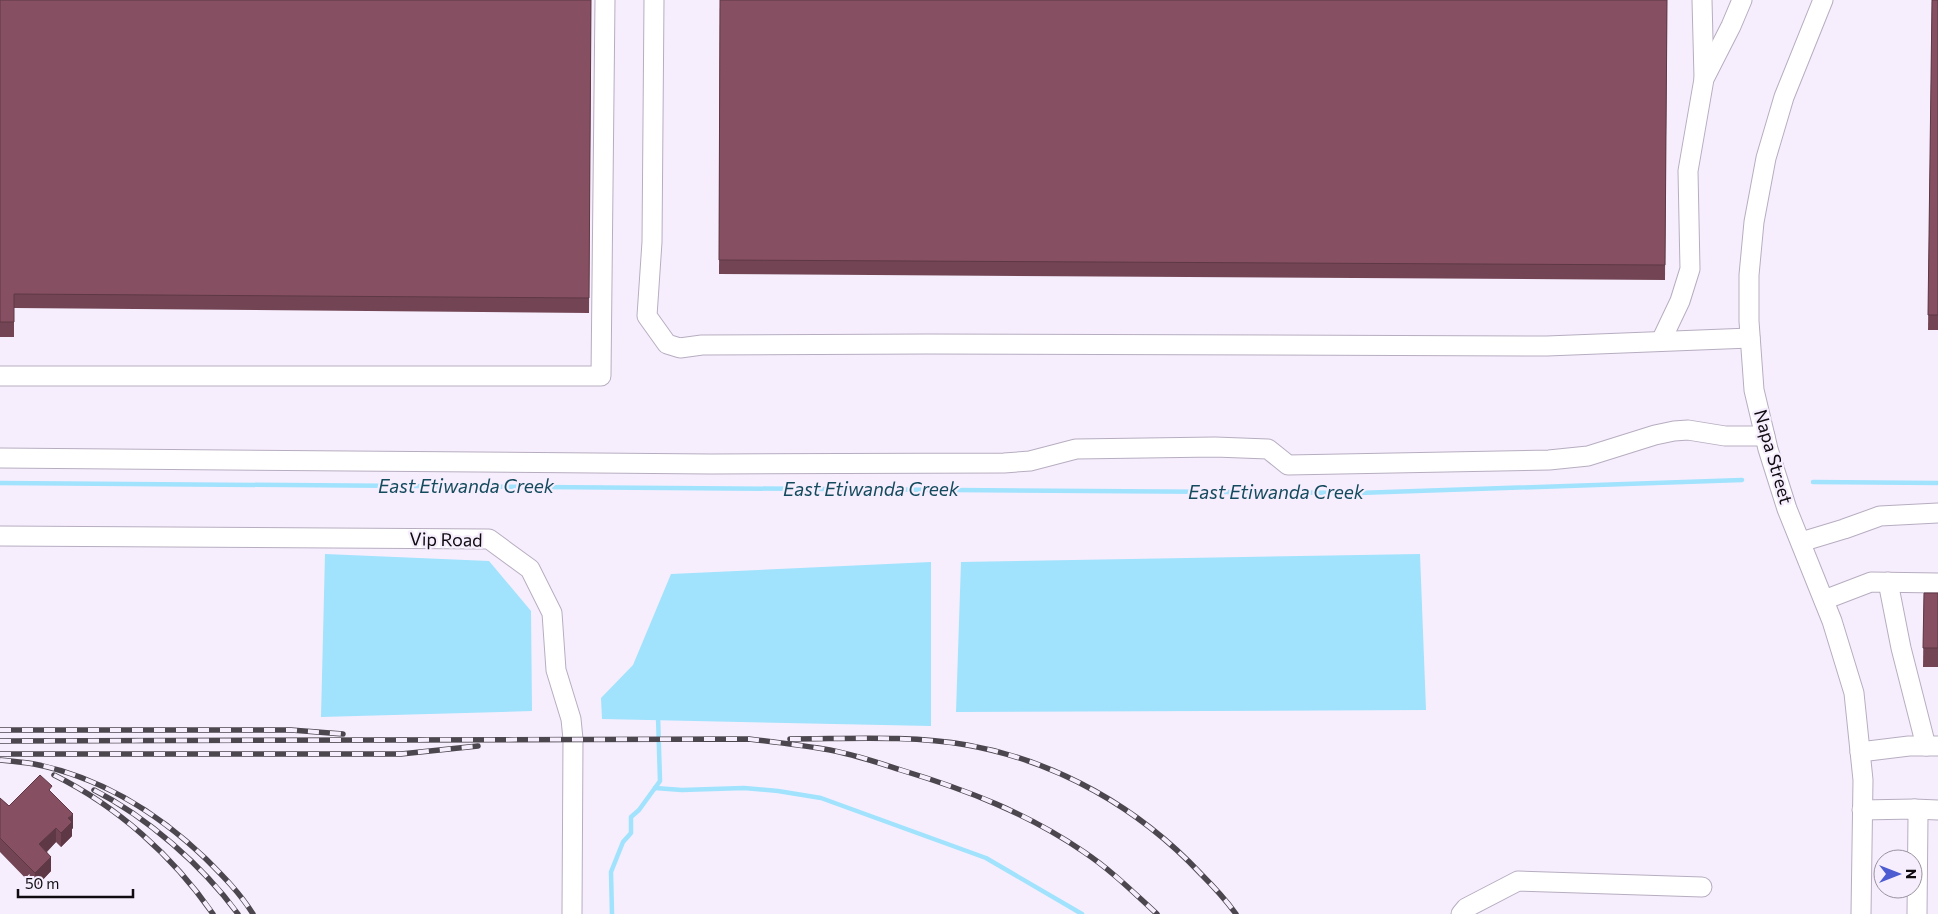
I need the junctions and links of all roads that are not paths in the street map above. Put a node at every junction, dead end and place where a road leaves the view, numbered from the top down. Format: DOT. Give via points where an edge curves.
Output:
graph roads {
  1 [pos="605,0"];
  2 [pos="654,0"];
  3 [pos="1702,0"];
  4 [pos="1742,0"];
  5 [pos="1823,0"];
  6 [pos="1704,79"];
  7 [pos="1750,338"];
  8 [pos="1661,341"];
  9 [pos="0,376"];
  10 [pos="1767,442"];
  11 [pos="0,458"];
  12 [pos="1938,513"];
  13 [pos="0,536"];
  14 [pos="1801,542"];
  15 [pos="1888,582"];
  16 [pos="1938,583"];
  17 [pos="1824,600"];
  18 [pos="1932,746"];
  19 [pos="1860,752"];
  20 [pos="1914,809"];
  21 [pos="1862,810"];
  22 [pos="1938,810"];
  23 [pos="1702,887"];
  24 [pos="572,914"];
  25 [pos="1461,914"];
  26 [pos="1861,914"];
  27 [pos="1917,914"];
  1 -- 9 [label="street" via="601,376"];
  2 -- 8 [label="street" via="652,242 648,316 667,344 680,348 702,345 918,344 1547,346"];
  3 -- 6 [label="street"];
  4 -- 6 [label="street"];
  5 -- 7 [label="street, Napa Street" via="1784,97 1766,158 1754,222 1749,275"];
  6 -- 8 [label="street" via="1688,171 1690,269 1680,301"];
  7 -- 8 [label="street"];
  7 -- 10 [label="street, Napa Street" via="1754,390"];
  10 -- 11 [label="street" via="1688,430 1655,435 1588,456 1549,460 1288,465 1268,449 1215,448 1076,449 1030,461 994,463"];
  10 -- 14 [label="street, Napa Street"];
  12 -- 14 [label="street" via="1880,516"];
  13 -- 24 [label="street, Vip Road" via="489,539 530,570 552,613 556,670 571,720 573,740"];
  14 -- 17 [label="street, Napa Street"];
  15 -- 16 [label="street"];
  15 -- 17 [label="street" via="1871,582"];
  15 -- 18 [label="street" via="1901,648"];
  17 -- 19 [label="street, Napa Street" via="1854,693"];
  18 -- 19 [label="street"];
  19 -- 21 [label="street, Napa Street"];
  20 -- 21 [label="street"];
  20 -- 22 [label="street"];
  20 -- 27 [label="street" via="1918,817"];
  21 -- 26 [label="street, Napa Street"];
  23 -- 25 [label="street" via="1518,881 1466,908"];
}
